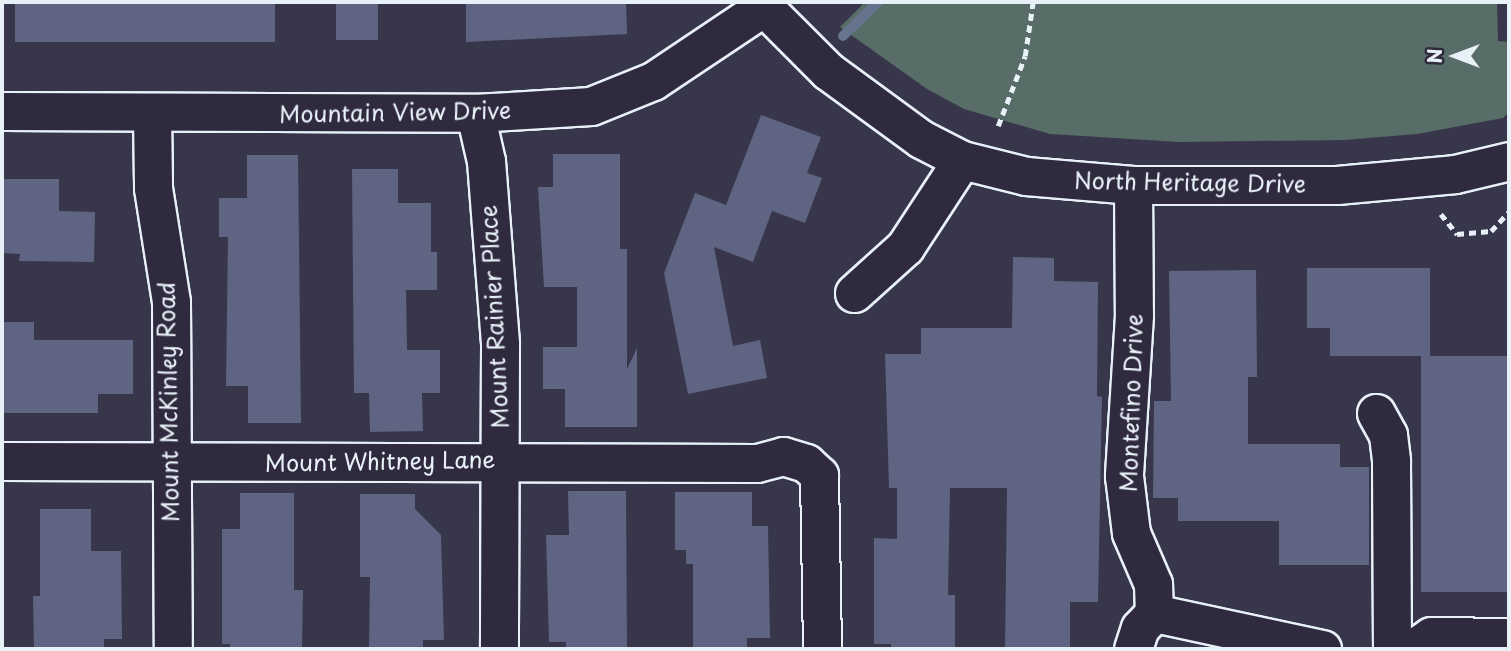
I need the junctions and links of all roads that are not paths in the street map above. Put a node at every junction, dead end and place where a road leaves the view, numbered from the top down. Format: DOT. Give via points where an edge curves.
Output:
graph roads {
  1 [pos="760,5"];
  2 [pos="2,111"];
  3 [pos="152,113"];
  4 [pos="475,113"];
  5 [pos="962,160"];
  6 [pos="1509,161"];
  7 [pos="1133,185"];
  8 [pos="854,293"];
  9 [pos="1376,413"];
  10 [pos="500,460"];
  11 [pos="2,461"];
  12 [pos="170,463"];
  13 [pos="1154,613"];
  14 [pos="1509,637"];
  15 [pos="173,649"];
  16 [pos="499,649"];
  17 [pos="822,649"];
  18 [pos="1133,649"];
  19 [pos="1322,649"];
  20 [pos="1392,649"];
  21 [pos="1412,649"];
  1 -- 4 [label="street, Mountain View Drive" via="653,81 591,106"];
  1 -- 5 [label="street, North Heritage Drive" via="828,71 920,139"];
  2 -- 3 [label="street, Mountain View Drive"];
  3 -- 4 [label="street, Mountain View Drive"];
  3 -- 12 [label="street, Mount McKinley Road" via="153,188 171,302"];
  4 -- 10 [label="street, Mount Rainier Place" via="486,160 500,344"];
  5 -- 7 [label="street, North Heritage Drive" via="1026,176"];
  5 -- 8 [label="street" via="905,247"];
  6 -- 7 [label="street, North Heritage Drive" via="1455,174 1349,184"];
  7 -- 13 [label="street, Montefino Drive" via="1134,315 1124,475 1131,533 1153,584"];
  9 -- 20 [label="street" via="1388,435 1391,461"];
  10 -- 12 [label="street, Mount Whitney Lane"];
  10 -- 16 [label="street, Mount Rainier Place"];
  10 -- 17 [label="street, Mount Whitney Lane" via="758,463 783,456 806,463 820,475"];
  11 -- 12 [label="street, Mount Whitney Lane"];
  12 -- 15 [label="street, Mount McKinley Road"];
  13 -- 18 [label="street" via="1140,628"];
  13 -- 19 [label="street"];
  14 -- 21 [label="street" via="1431,636"];
}
